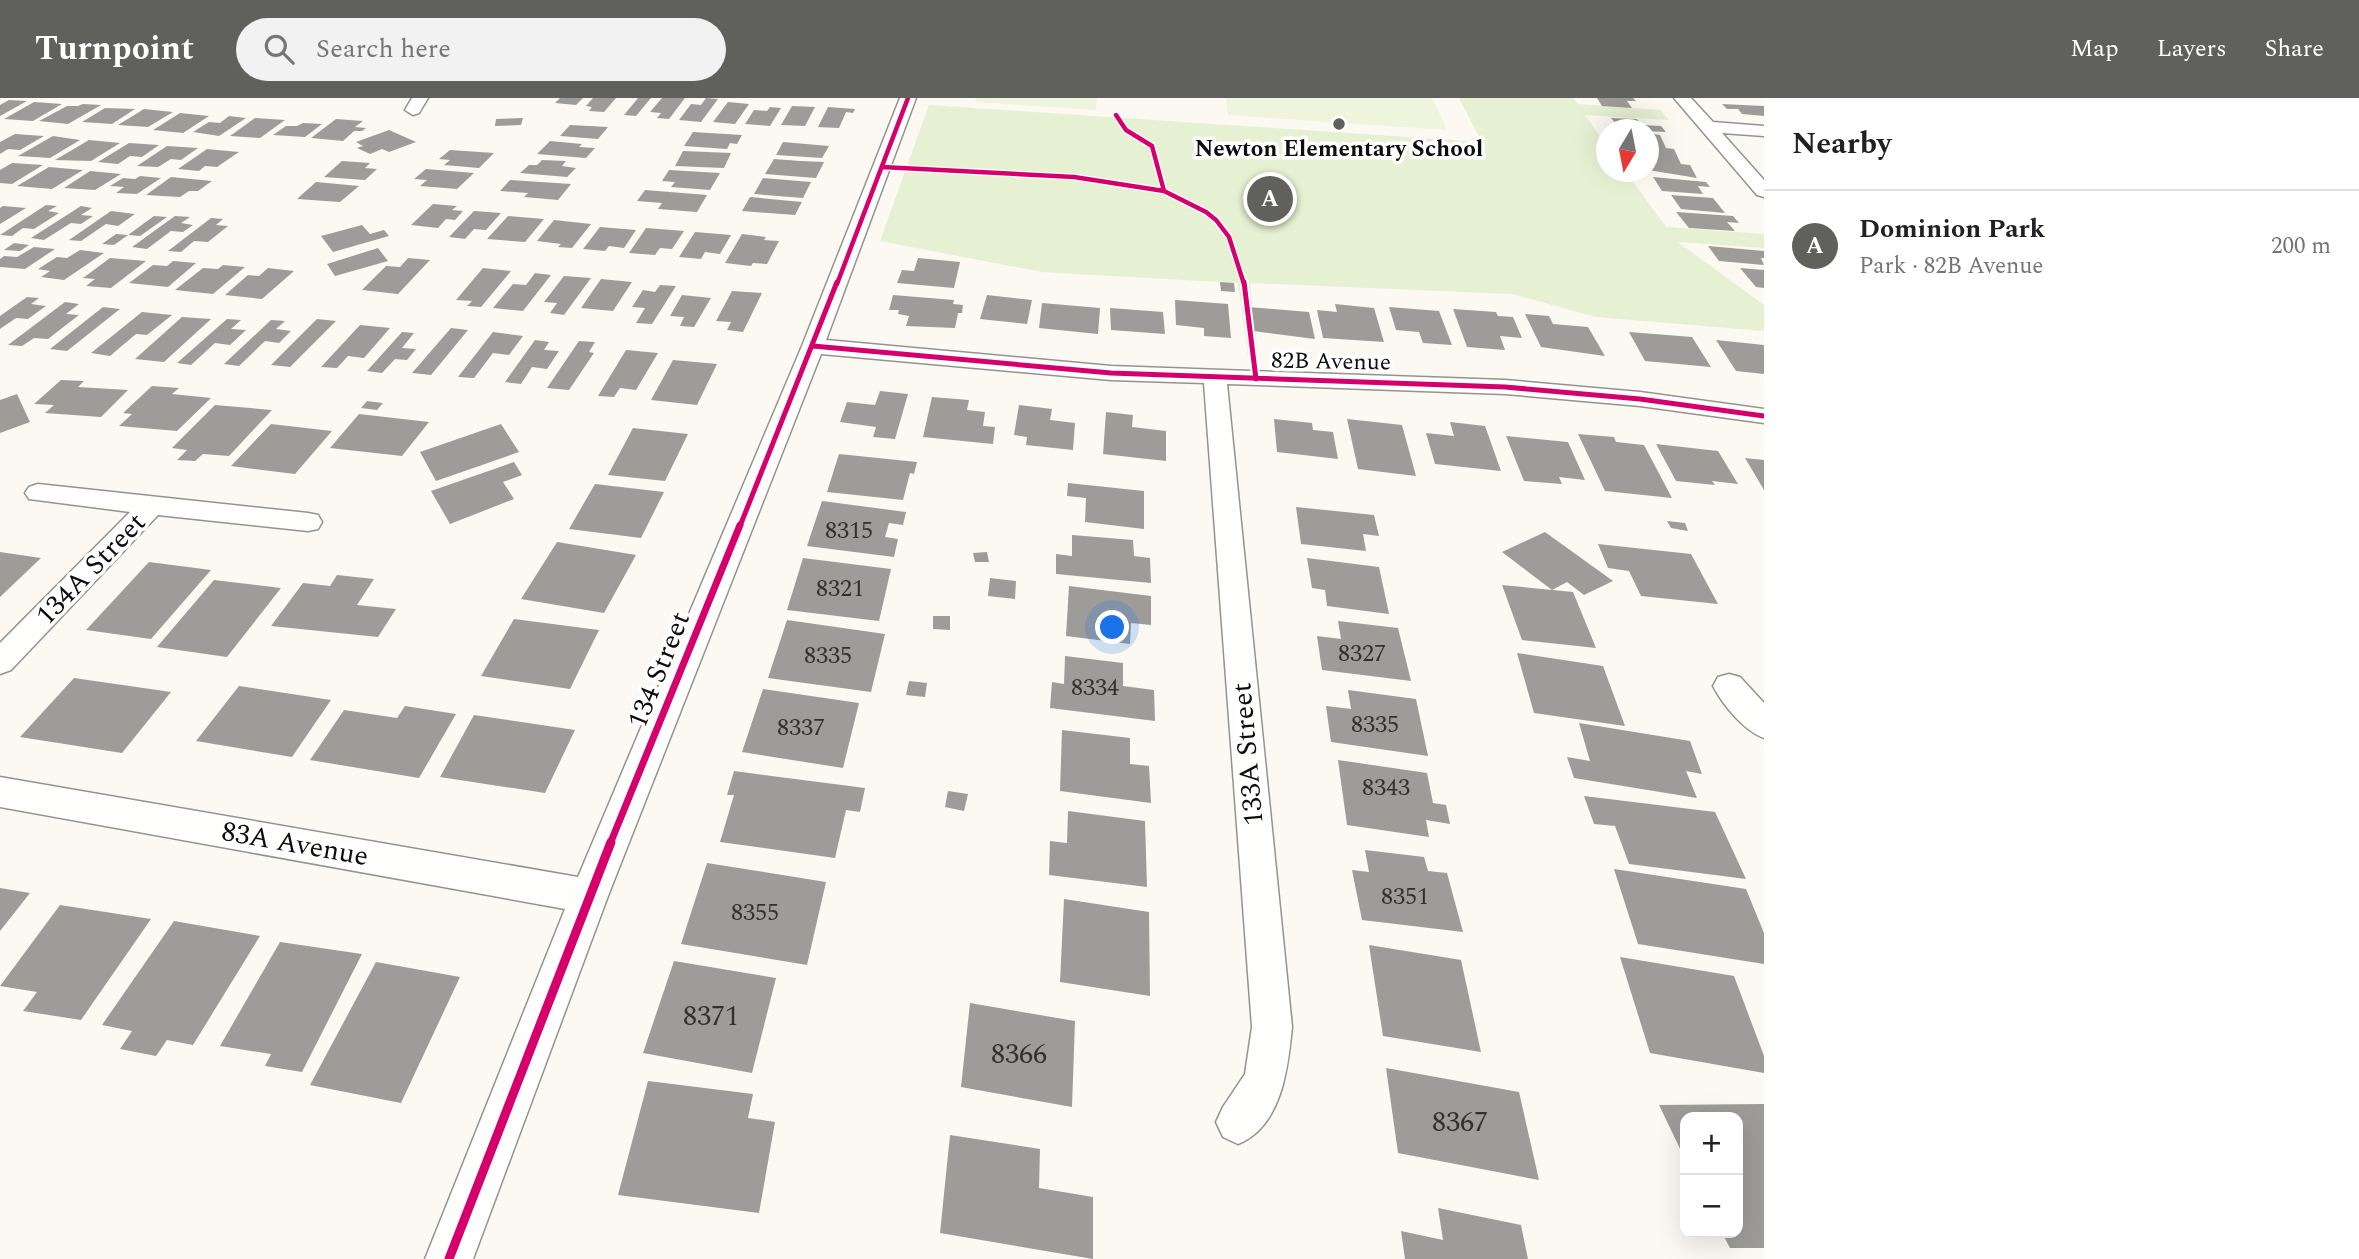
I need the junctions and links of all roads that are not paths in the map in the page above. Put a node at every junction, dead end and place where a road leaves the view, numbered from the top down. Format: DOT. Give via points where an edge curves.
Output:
graph roads {
  1 [pos="908,98"];
  2 [pos="1682,98"];
  3 [pos="1707,127"];
  4 [pos="1764,131"];
  5 [pos="1764,191"];
  6 [pos="813,346"];
  7 [pos="1215,378"];
  8 [pos="1764,416"];
  9 [pos="38,493"];
  10 [pos="152,505"];
  11 [pos="309,522"];
  12 [pos="0,662"];
  13 [pos="1729,686"];
  14 [pos="1764,725"];
  15 [pos="0,792"];
  16 [pos="590,896"];
  17 [pos="1238,1122"];
  18 [pos="449,1259"];
  1 -- 6 [label="street, 134 Street"];
  2 -- 3 [label="street"];
  3 -- 4 [label="street"];
  3 -- 5 [label="street"];
  6 -- 7 [label="street, 82B Avenue" via="1059,370"];
  6 -- 16 [label="street, 134 Street"];
  7 -- 8 [label="street, 82B Avenue" via="1505,387"];
  7 -- 17 [label="street, 133A Street" via="1272,1027 1265,1081"];
  9 -- 10 [label="street, 134A Street"];
  10 -- 11 [label="street, 134A Street"];
  10 -- 12 [label="street, 134A Street"];
  13 -- 14 [label="street"];
  15 -- 16 [label="street, 83A Avenue"];
  16 -- 18 [label="street, 134 Street"];
}
